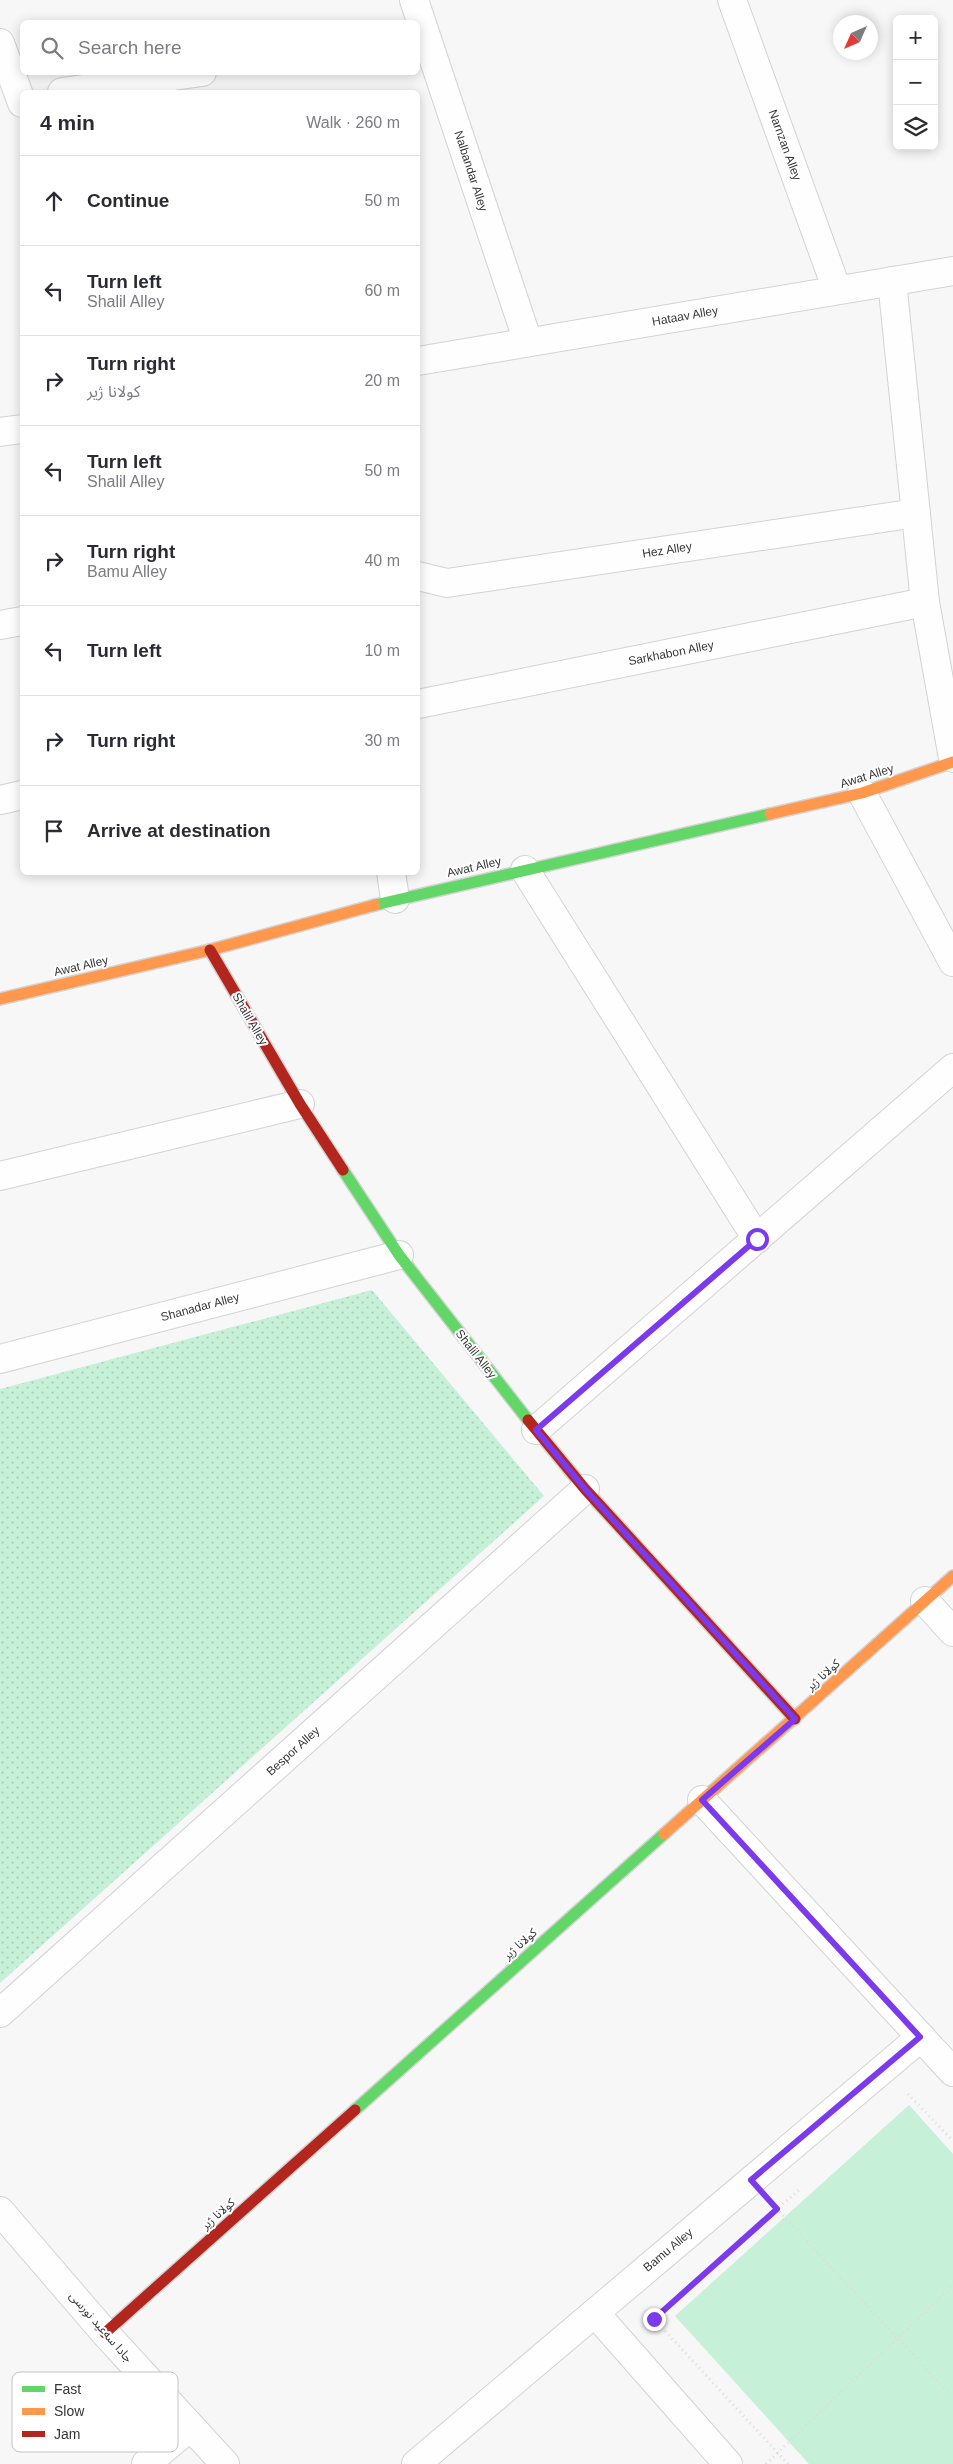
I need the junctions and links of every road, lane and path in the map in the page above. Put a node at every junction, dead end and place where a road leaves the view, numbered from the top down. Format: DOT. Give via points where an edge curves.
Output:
graph roads {
  1 [pos="414,0"];
  2 [pos="732,0"];
  3 [pos="418,20"];
  4 [pos="422,41"];
  5 [pos="0,43"];
  6 [pos="181,75"];
  7 [pos="76,90"];
  8 [pos="20,95"];
  9 [pos="953,271"];
  10 [pos="892,281"];
  11 [pos="837,290"];
  12 [pos="528,342"];
  13 [pos="420,361"];
  14 [pos="20,429"];
  15 [pos="0,432"];
  16 [pos="916,512"];
  17 [pos="420,576"];
  18 [pos="925,602"];
  19 [pos="20,621"];
  20 [pos="0,625"];
  21 [pos="420,704"];
  22 [pos="953,758"];
  23 [pos="953,762"];
  24 [pos="862,793"];
  25 [pos="20,795"];
  26 [pos="0,800"];
  27 [pos="525,870"];
  28 [pos="391,875"];
  29 [pos="394,899"];
  30 [pos="210,950"];
  31 [pos="953,962"];
  32 [pos="0,999"];
  33 [pos="953,1068"];
  34 [pos="300,1104"];
  35 [pos="0,1176"];
  36 [pos="757,1239"];
  37 [pos="399,1255"];
  38 [pos="0,1359"];
  39 [pos="536,1430"];
  40 [pos="585,1489"];
  41 [pos="953,1576"];
  42 [pos="925,1601"];
  43 [pos="953,1632"];
  44 [pos="795,1719"];
  45 [pos="702,1800"];
  46 [pos="0,2014"];
  47 [pos="920,2037"];
  48 [pos="953,2072"];
  49 [pos="900,2099"];
  50 [pos="953,2142"];
  51 [pos="751,2180"];
  52 [pos="806,2183"];
  53 [pos="777,2209"];
  54 [pos="0,2210"];
  55 [pos="953,2285"];
  56 [pos="595,2312"];
  57 [pos="105,2333"];
  58 [pos="897,2338"];
  59 [pos="140,2372"];
  60 [pos="953,2398"];
  61 [pos="178,2414"];
  62 [pos="190,2427"];
  63 [pos="178,2437"];
  64 [pos="160,2452"];
  65 [pos="778,2453"];
  66 [pos="146,2464"];
  67 [pos="225,2464"];
  68 [pos="416,2464"];
  69 [pos="728,2464"];
  70 [pos="766,2464"];
  71 [pos="788,2464"];
  1 -- 3 [label="street, Nalbandar Alley"];
  2 -- 11 [label="street, Narnzan Alley"];
  4 -- 12 [label="street, Nalbandar Alley"];
  5 -- 8 [label="street"];
  6 -- 7 [label="street"];
  9 -- 10 [label="street, Hataav Alley"];
  10 -- 11 [label="street, Hataav Alley"];
  10 -- 16 [label="street"];
  11 -- 12 [label="street, Hataav Alley"];
  12 -- 13 [label="street, Hataav Alley"];
  14 -- 15 [label="street"];
  16 -- 17 [label="street, Hez Alley" via="447,583"];
  16 -- 18 [label="street"];
  18 -- 21 [label="street, Sarkhabon Alley"];
  18 -- 22 [label="street"];
  19 -- 20 [label="street"];
  23 -- 24 [label="street, Awat Alley"];
  24 -- 27 [label="street, Awat Alley"];
  24 -- 31 [label="street"];
  25 -- 26 [label="street"];
  27 -- 29 [label="street, Awat Alley"];
  27 -- 36 [label="street"];
  28 -- 29 [label="street"];
  29 -- 30 [label="street, Awat Alley"];
  30 -- 32 [label="street, Awat Alley"];
  30 -- 34 [label="street, Shalil Alley"];
  33 -- 36 [label="street"];
  34 -- 35 [label="street"];
  34 -- 37 [label="street, Shalil Alley"];
  36 -- 39 [label="street"];
  37 -- 38 [label="street, Shanadar Alley"];
  37 -- 39 [label="street, Shalil Alley"];
  39 -- 40 [label="street, Shalil Alley"];
  40 -- 44 [label="street, Shalil Alley"];
  40 -- 46 [label="street, Bespor Alley"];
  41 -- 42 [label="street, کولانا ژیر"];
  42 -- 43 [label="street"];
  42 -- 44 [label="street, کولانا ژیر"];
  44 -- 45 [label="street, کولانا ژیر"];
  45 -- 47 [label="street"];
  45 -- 57 [label="street, کولانا ژیر"];
  47 -- 48 [label="street"];
  47 -- 51 [label="street, Bamu Alley"];
  49 -- 50 [label="path" via="907,2092"];
  51 -- 53 [label="path"];
  51 -- 56 [label="street, Bamu Alley"];
  52 -- 53 [label="path"];
  53 -- 58 [label="path"];
  53 -- 65 [label="path" via="654,2319"];
  54 -- 57 [label="street, جادا سەعید نورسی"];
  55 -- 58 [label="path"];
  56 -- 68 [label="street, Bamu Alley"];
  56 -- 69 [label="street"];
  57 -- 59 [label="street, جادا سەعید نورسی"];
  58 -- 60 [label="path"];
  58 -- 65 [label="path"];
  61 -- 62 [label="street, جادا سەعید نورسی"];
  62 -- 63 [label="street"];
  62 -- 67 [label="street, جادا سەعید نورسی"];
  64 -- 66 [label="street"];
  65 -- 70 [label="path"];
  65 -- 71 [label="path"];
}
